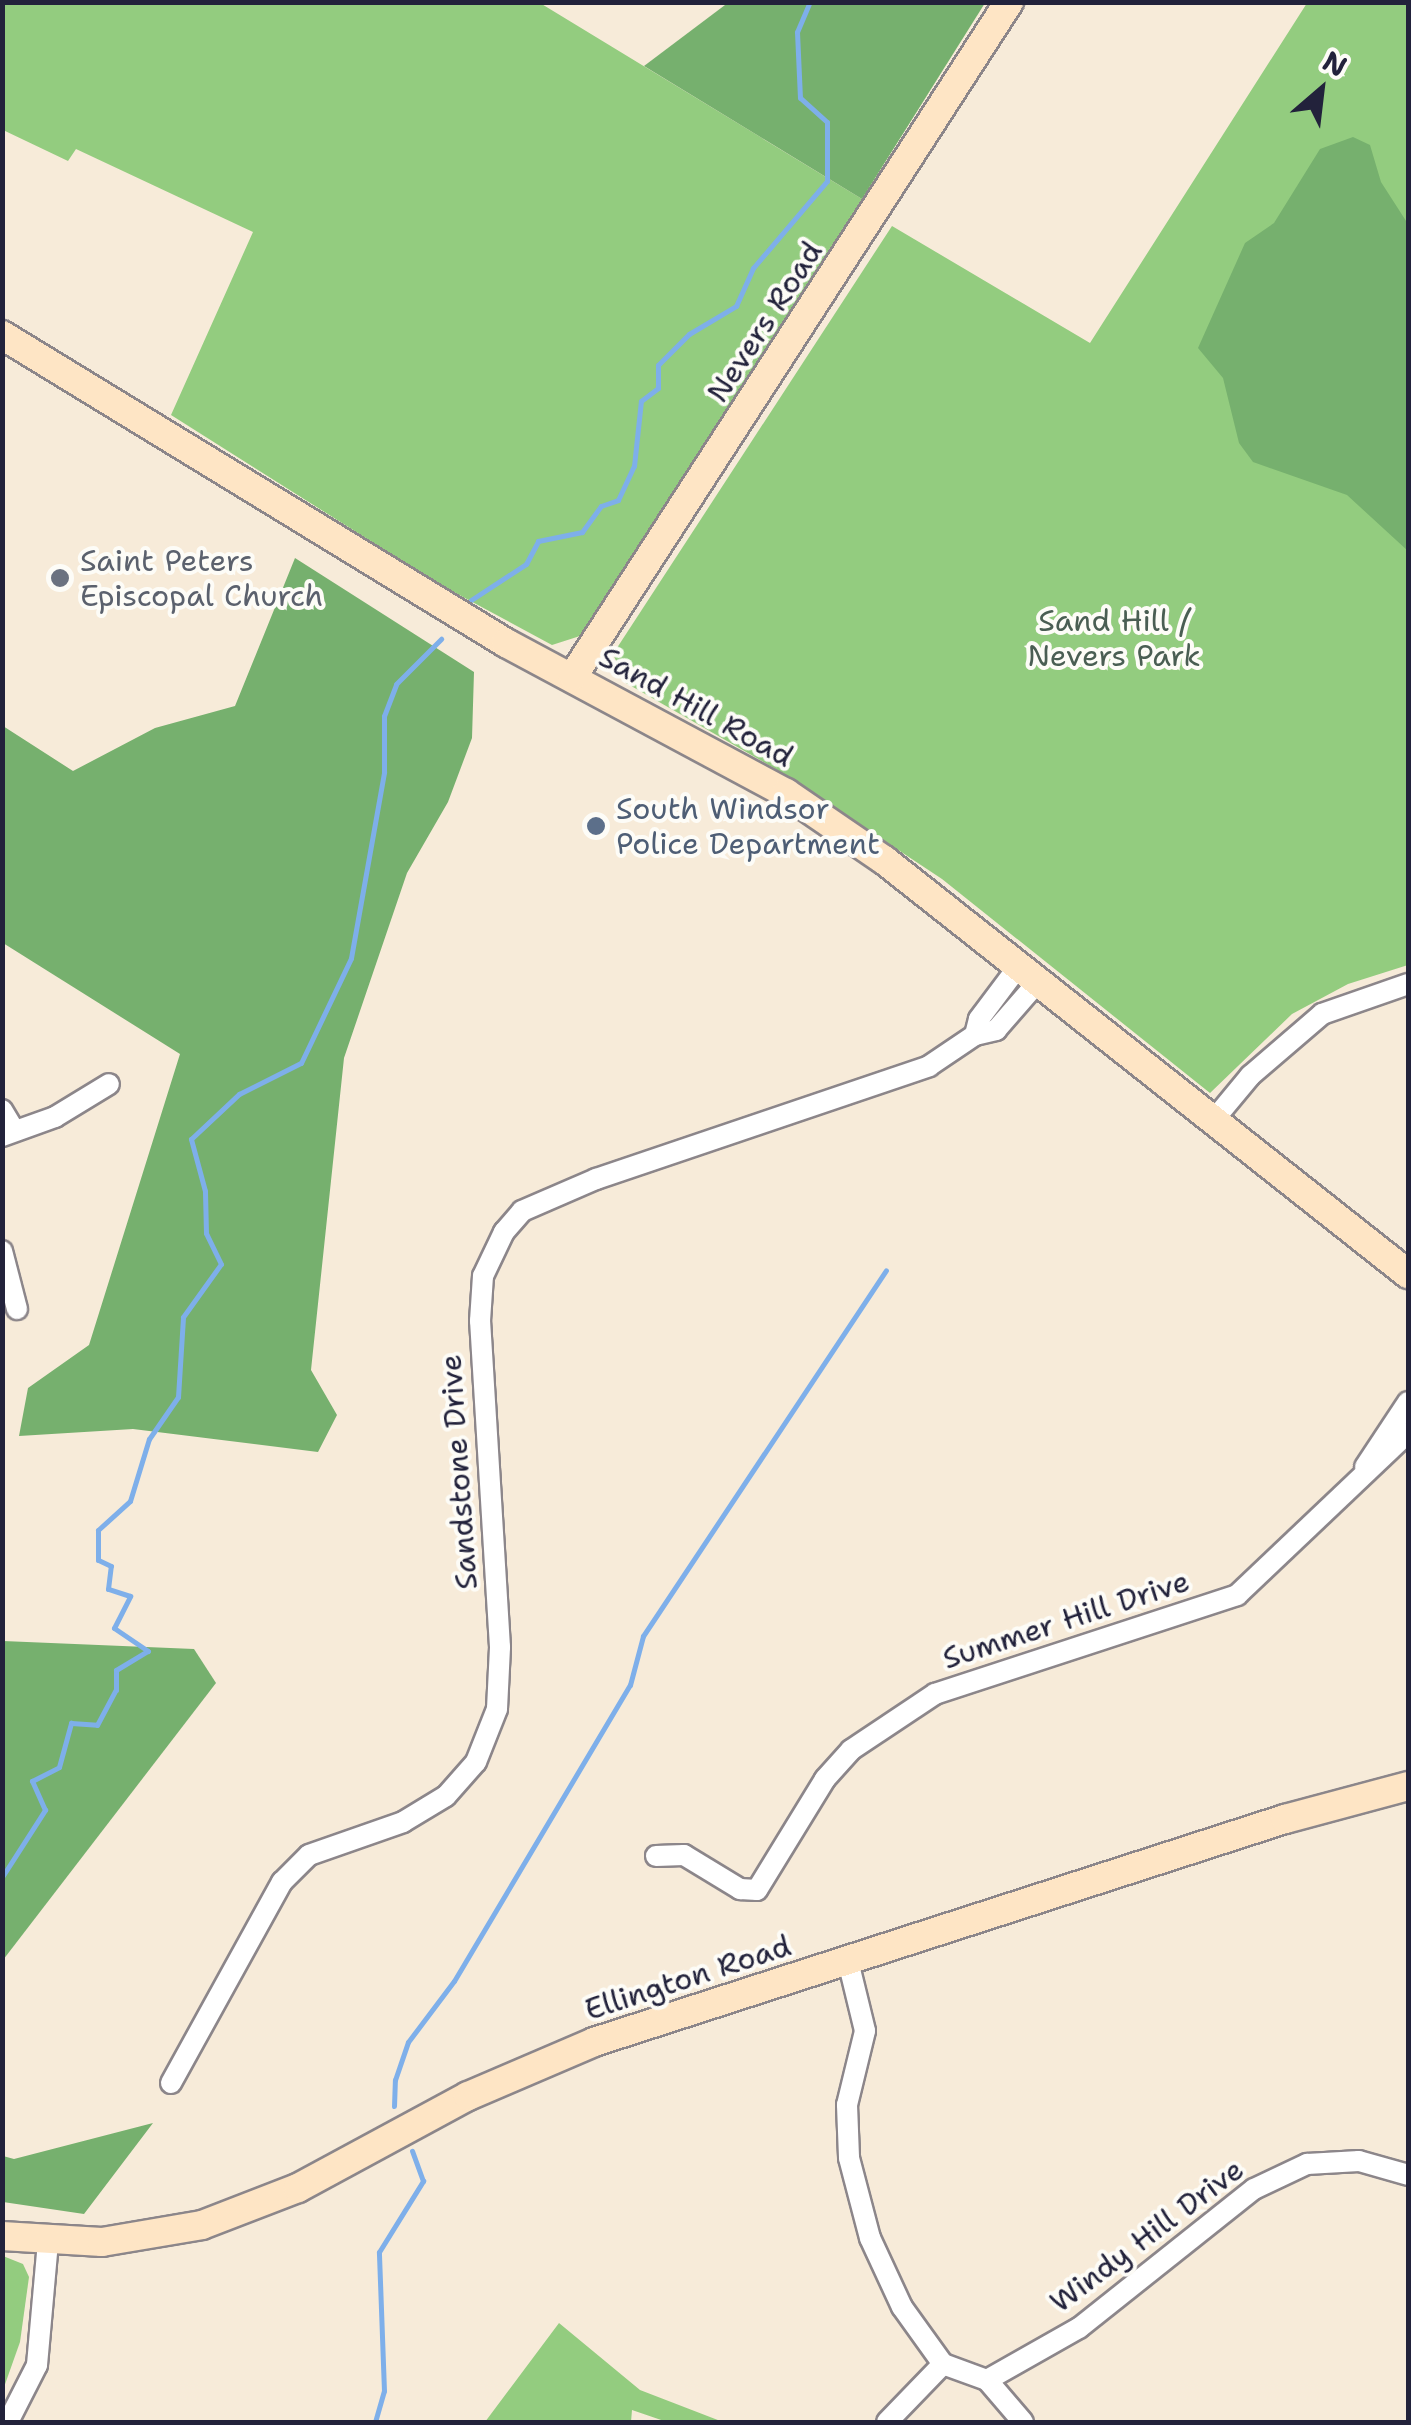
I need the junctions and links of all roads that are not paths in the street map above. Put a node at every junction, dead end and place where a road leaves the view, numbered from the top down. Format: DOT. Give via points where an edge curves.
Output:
graph roads {
  1 [pos="1009,2"];
  2 [pos="2,335"];
  3 [pos="573,676"];
  4 [pos="1028,975"];
  5 [pos="1408,984"];
  6 [pos="109,1084"];
  7 [pos="2,1110"];
  8 [pos="1212,1122"];
  9 [pos="8,1133"];
  10 [pos="2,1252"];
  11 [pos="1408,1274"];
  12 [pos="17,1309"];
  13 [pos="1408,1402"];
  14 [pos="1408,1433"];
  15 [pos="1365,1468"];
  16 [pos="1408,1786"];
  17 [pos="656,1856"];
  18 [pos="848,1961"];
  19 [pos="171,2082"];
  20 [pos="1408,2175"];
  21 [pos="2,2236"];
  22 [pos="48,2241"];
  23 [pos="943,2364"];
  24 [pos="987,2380"];
  25 [pos="8,2422"];
  26 [pos="887,2422"];
  27 [pos="1024,2422"];
  1 -- 3 [label="street, Nevers Road"];
  2 -- 3 [label="street, Sand Hill Road" via="407,585"];
  3 -- 4 [label="street, Sand Hill Road" via="786,793 884,860"];
  4 -- 8 [label="street, Sand Hill Road"];
  4 -- 19 [label="street, Sandstone Drive" via="978,1019 975,1034 930,1066 538,1203 504,1232 483,1276 480,1321 500,1647 496,1708 482,1744 446,1796 403,1822 309,1855 282,1882"];
  5 -- 8 [label="street" via="1322,1014 1250,1076"];
  6 -- 9 [label="street" via="55,1117"];
  7 -- 9 [label="street"];
  8 -- 11 [label="street, Sand Hill Road"];
  10 -- 12 [label="street"];
  13 -- 15 [label="street, Summer Hill Drive"];
  14 -- 15 [label="street, Summer Hill Drive"];
  15 -- 17 [label="street, Summer Hill Drive" via="1237,1595 1184,1618 948,1688 873,1734 825,1779 758,1890 740,1889 684,1856"];
  16 -- 18 [label="street, Ellington Road" via="1285,1819"];
  18 -- 22 [label="street, Ellington Road" via="532,2066 298,2188 202,2225 152,2237"];
  18 -- 23 [label="street" via="865,2031 847,2106 848,2158 870,2238 902,2307"];
  20 -- 24 [label="street, Windy Hill Drive" via="1359,2161 1307,2164 1254,2189 1080,2328"];
  21 -- 22 [label="street, Ellington Road"];
  22 -- 25 [label="street" via="38,2365"];
  23 -- 24 [label="street"];
  23 -- 26 [label="street"];
  24 -- 27 [label="street"];
}
